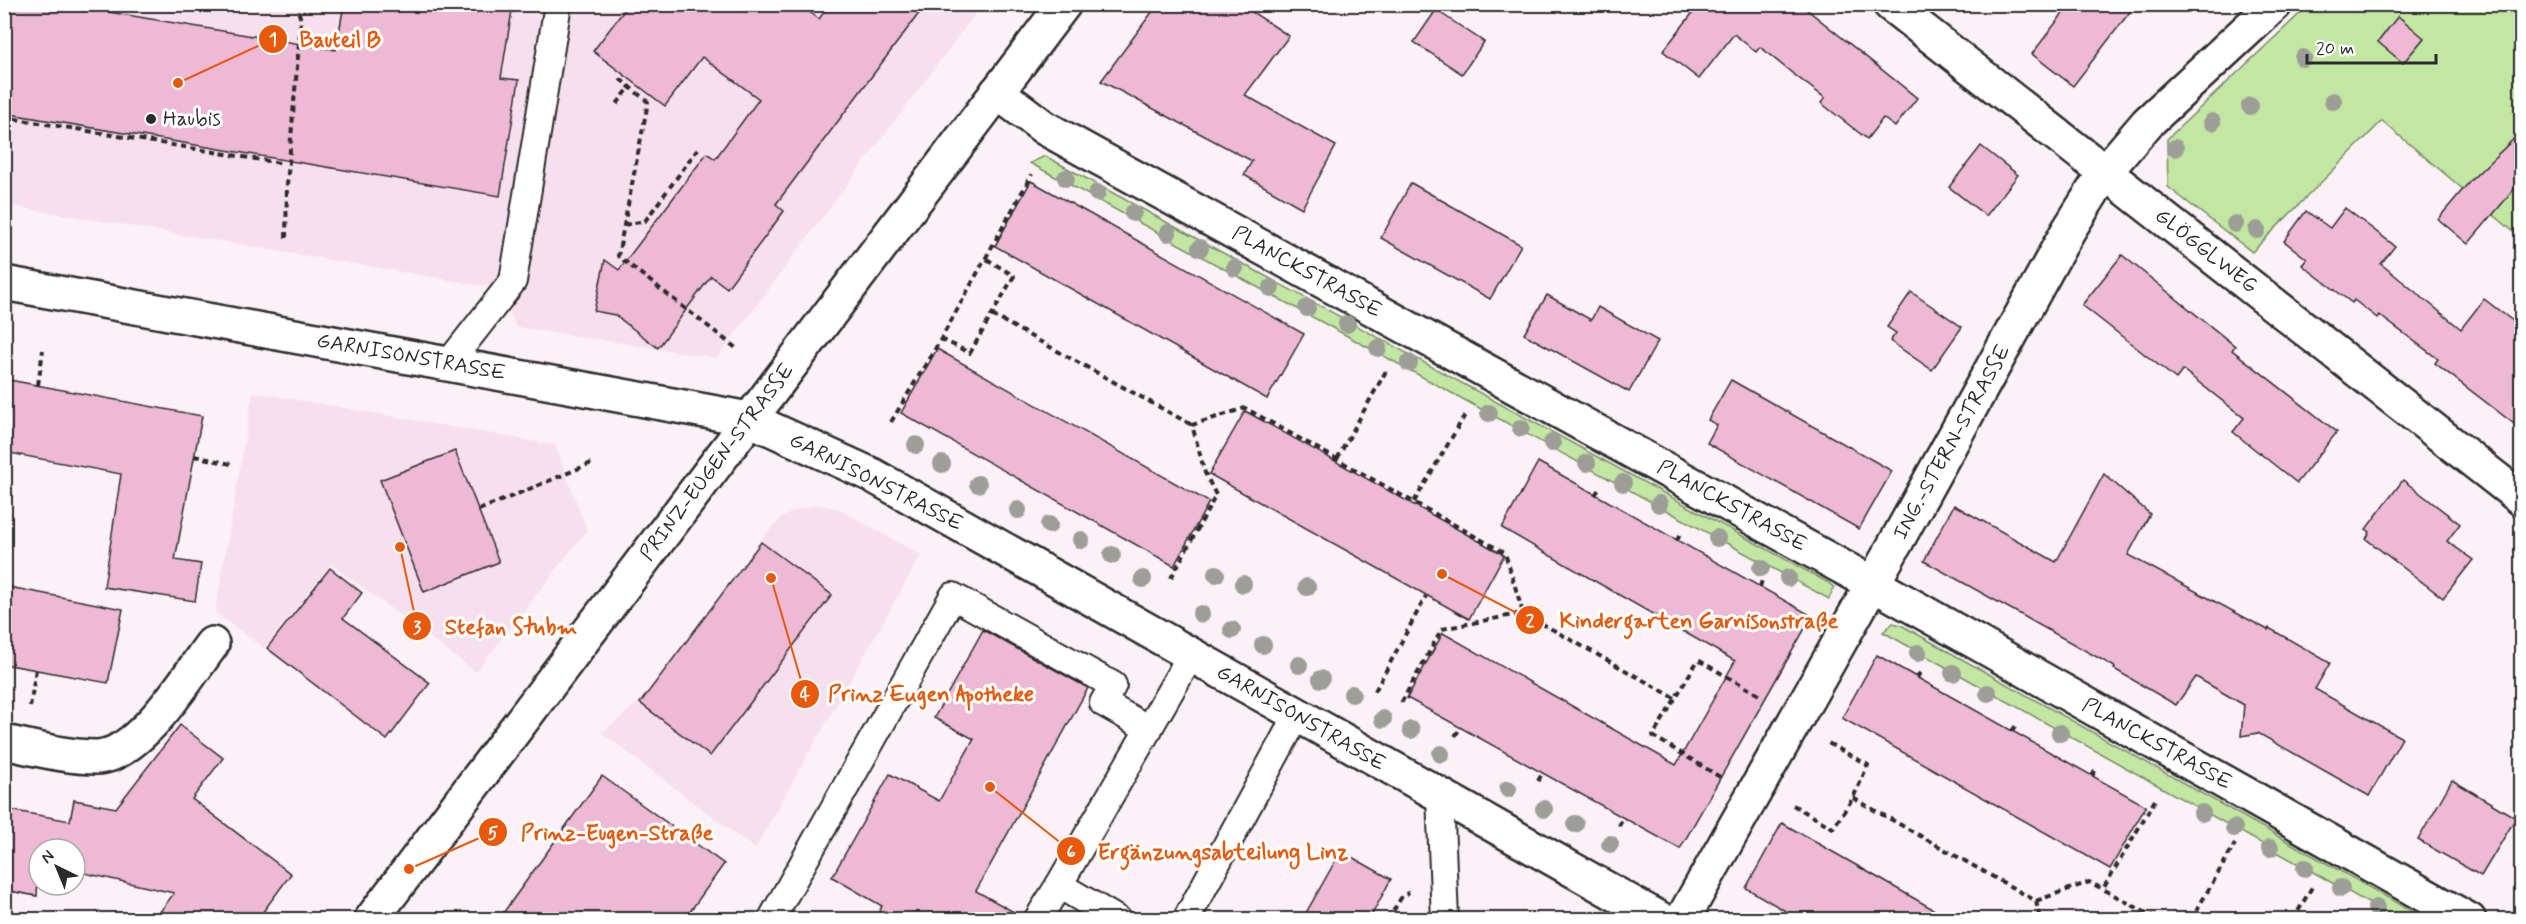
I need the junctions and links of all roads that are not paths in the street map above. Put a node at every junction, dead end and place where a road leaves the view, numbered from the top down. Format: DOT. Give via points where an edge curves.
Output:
graph roads {
  1 [pos="558,4"];
  2 [pos="1064,4"];
  3 [pos="1890,4"];
  4 [pos="2275,4"];
  5 [pos="998,92"];
  6 [pos="2105,172"];
  7 [pos="4,283"];
  8 [pos="448,364"];
  9 [pos="749,419"];
  10 [pos="2522,499"];
  11 [pos="1873,584"];
  12 [pos="212,644"];
  13 [pos="1191,655"];
  14 [pos="1297,715"];
  15 [pos="1149,729"];
  16 [pos="4,742"];
  17 [pos="1440,796"];
  18 [pos="1059,885"];
  19 [pos="383,915"];
  20 [pos="771,920"];
  21 [pos="1037,920"];
  22 [pos="1118,920"];
  23 [pos="1186,920"];
  24 [pos="1445,920"];
  25 [pos="1662,920"];
  26 [pos="1682,920"];
  27 [pos="2469,920"];
  1 -- 8 [label="lane" via="513,281"];
  2 -- 5 [label="street, PRINZ-EUGEN-STRASSE"];
  3 -- 6 [label="street, GLÖGGLWEG"];
  4 -- 6 [label="street, ING.-STERN-STRASSE" via="2147,123"];
  5 -- 9 [label="street, PRINZ-EUGEN-STRASSE"];
  5 -- 11 [label="street, PLANCKSTRASSE" via="1045,128"];
  6 -- 10 [label="street, GLÖGGLWEG"];
  6 -- 11 [label="street, ING.-STERN-STRASSE" via="2068,231"];
  7 -- 8 [label="street, GARNISONSTRASSE"];
  8 -- 9 [label="street, GARNISONSTRASSE"];
  9 -- 13 [label="street, GARNISONSTRASSE" via="872,475"];
  9 -- 19 [label="street, PRINZ-EUGEN-STRASSE"];
  11 -- 26 [label="street, ING.-STERN-STRASSE"];
  11 -- 27 [label="street, PLANCKSTRASSE"];
  12 -- 16 [label="street" via="152,724 125,747 98,757"];
  13 -- 14 [label="street, GARNISONSTRASSE"];
  13 -- 15 [label="lane"];
  14 -- 17 [label="street, GARNISONSTRASSE"];
  14 -- 23 [label="lane"];
  15 -- 18 [label="lane"];
  15 -- 20 [label="lane" via="1103,703 1113,685 953,596"];
  17 -- 24 [label="lane"];
  17 -- 25 [label="street, GARNISONSTRASSE"];
  18 -- 21 [label="lane"];
  18 -- 22 [label="lane"];
}
